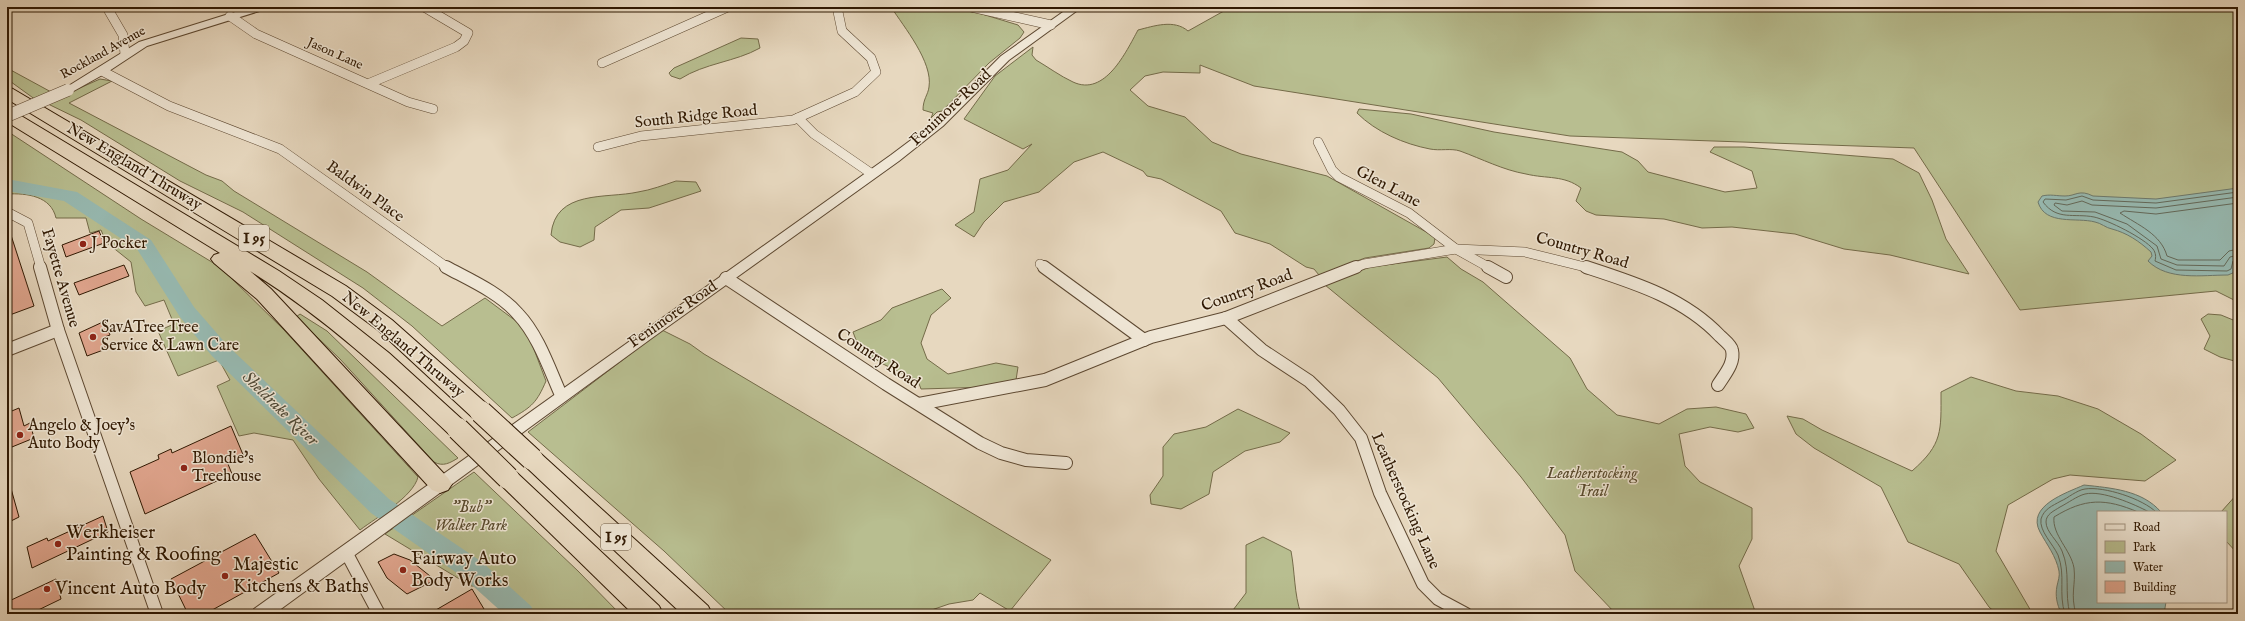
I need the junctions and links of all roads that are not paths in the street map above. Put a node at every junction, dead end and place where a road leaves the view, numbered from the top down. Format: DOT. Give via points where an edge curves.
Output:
graph roads {
  1 [pos="111,7"];
  2 [pos="262,7"];
  3 [pos="424,7"];
  4 [pos="728,7"];
  5 [pos="837,7"];
  6 [pos="971,7"];
  7 [pos="1077,7"];
  8 [pos="230,16"];
  9 [pos="1051,24"];
  10 [pos="125,54"];
  11 [pos="602,63"];
  12 [pos="102,71"];
  13 [pos="370,84"];
  14 [pos="7,92"];
  15 [pos="433,109"];
  16 [pos="7,116"];
  17 [pos="798,118"];
  18 [pos="1318,142"];
  19 [pos="598,147"];
  20 [pos="872,174"];
  21 [pos="162,209"];
  22 [pos="7,212"];
  23 [pos="1456,249"];
  24 [pos="1040,264"];
  25 [pos="1506,277"];
  26 [pos="726,278"];
  27 [pos="1226,318"];
  28 [pos="58,330"];
  29 [pos="1144,340"];
  30 [pos="7,350"];
  31 [pos="1718,385"];
  32 [pos="561,395"];
  33 [pos="919,404"];
  34 [pos="1066,463"];
  35 [pos="440,484"];
  36 [pos="346,552"];
  37 [pos="157,614"];
  38 [pos="260,614"];
  39 [pos="379,614"];
  40 [pos="650,614"];
  41 [pos="699,614"];
  42 [pos="1466,614"];
  1 -- 10 [label="street" via="109,11 123,36"];
  2 -- 8 [label="street, Rockland Avenue"];
  3 -- 13 [label="street" via="464,30 468,34 464,41 456,47"];
  4 -- 11 [label="street"];
  5 -- 17 [label="street, South Ridge Road" via="842,31 872,58 876,72 855,92"];
  6 -- 9 [label="street"];
  7 -- 9 [label="street, Fenimore Road"];
  8 -- 10 [label="street, Rockland Avenue" via="167,35"];
  8 -- 13 [label="street, Jason Lane" via="256,34"];
  9 -- 20 [label="street, Fenimore Road" via="1005,58 939,124"];
  10 -- 12 [label="street, Rockland Avenue"];
  12 -- 16 [label="street, Rockland Avenue, bridge" via="68,90"];
  12 -- 32 [label="street, Baldwin Place" via="169,106 280,149 437,262 485,288 518,313 531,331"];
  13 -- 15 [label="street, Jason Lane" via="408,102"];
  14 -- 41 [label="highway, New England Thruway / I 95, bridge" via="339,291 384,325 481,412"];
  16 -- 21 [label="highway, New England Thruway / I 95"];
  17 -- 19 [label="street, South Ridge Road" via="757,125 641,136"];
  17 -- 20 [label="street" via="814,134"];
  18 -- 23 [label="street, Glen Lane" via="1332,170 1339,177 1409,214"];
  20 -- 26 [label="street, Fenimore Road"];
  21 -- 35 [label="highway" via="196,242 235,268 259,290"];
  21 -- 40 [label="highway, New England Thruway / I 95, bridge" via="272,276 337,320 458,429"];
  22 -- 28 [label="street, Fayette Avenue" via="28,223"];
  23 -- 25 [label="street, Glen Lane"];
  23 -- 27 [label="street, Country Road" via="1364,264"];
  23 -- 31 [label="street, Country Road" via="1525,252 1571,262 1672,298 1708,323 1732,348 1733,361"];
  24 -- 29 [label="street"];
  26 -- 32 [label="street, Fenimore Road"];
  26 -- 33 [label="street, Country Road"];
  27 -- 29 [label="street, Country Road"];
  27 -- 42 [label="street, Leatherstocking Lane" via="1262,350 1309,381 1339,410 1361,438 1380,493 1423,584 1438,599"];
  28 -- 30 [label="street"];
  28 -- 37 [label="street, Fayette Avenue"];
  29 -- 33 [label="street, Country Road" via="1044,380"];
  32 -- 35 [label="street, Fenimore Road"];
  33 -- 34 [label="street" via="980,443 1001,453 1026,460"];
  35 -- 36 [label="street, Fenimore Road"];
  36 -- 38 [label="street, Fenimore Road"];
  36 -- 39 [label="street"];
}
